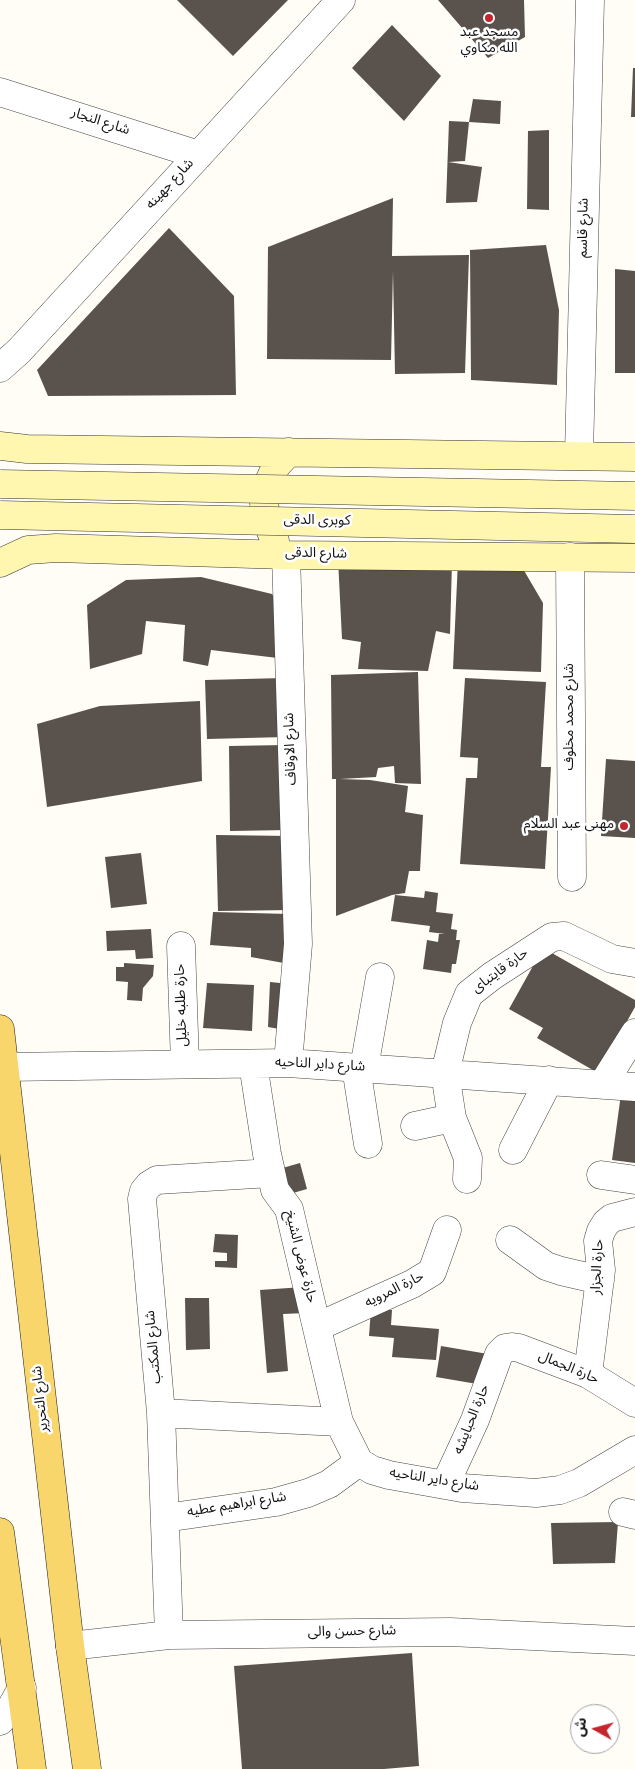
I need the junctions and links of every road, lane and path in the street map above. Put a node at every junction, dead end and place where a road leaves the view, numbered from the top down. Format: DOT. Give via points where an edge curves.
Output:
graph roads {
  1 [pos="341,0"];
  2 [pos="590,0"];
  3 [pos="0,92"];
  4 [pos="199,154"];
  5 [pos="0,368"];
  6 [pos="0,446"];
  7 [pos="193,451"];
  8 [pos="289,452"];
  9 [pos="579,455"];
  10 [pos="635,457"];
  11 [pos="0,484"];
  12 [pos="635,496"];
  13 [pos="0,515"];
  14 [pos="635,529"];
  15 [pos="190,552"];
  16 [pos="286,554"];
  17 [pos="570,557"];
  18 [pos="635,558"];
  19 [pos="0,563"];
  20 [pos="572,876"];
  21 [pos="181,946"];
  22 [pos="635,963"];
  23 [pos="380,977"];
  24 [pos="0,1029"];
  25 [pos="635,1033"];
  26 [pos="288,1063"];
  27 [pos="185,1064"];
  28 [pos="253,1064"];
  29 [pos="5,1067"];
  30 [pos="360,1068"];
  31 [pos="445,1073"];
  32 [pos="549,1080"];
  33 [pos="603,1084"];
  34 [pos="635,1087"];
  35 [pos="452,1118"];
  36 [pos="414,1126"];
  37 [pos="368,1144"];
  38 [pos="513,1150"];
  39 [pos="271,1173"];
  40 [pos="601,1175"];
  41 [pos="467,1179"];
  42 [pos="635,1180"];
  43 [pos="635,1212"];
  44 [pos="447,1230"];
  45 [pos="510,1240"];
  46 [pos="600,1280"];
  47 [pos="317,1327"];
  48 [pos="499,1354"];
  49 [pos="588,1374"];
  50 [pos="635,1403"];
  51 [pos="161,1413"];
  52 [pos="339,1422"];
  53 [pos="635,1450"];
  54 [pos="359,1462"];
  55 [pos="445,1485"];
  56 [pos="165,1518"];
  57 [pos="0,1532"];
  58 [pos="169,1635"];
  59 [pos="635,1641"];
  60 [pos="70,1646"];
  61 [pos="22,1688"];
  62 [pos="0,1721"];
  63 [pos="32,1769"];
  64 [pos="87,1769"];
  1 -- 4 [label="street, شارع جهينه"];
  2 -- 9 [label="street, شارع قاسم"];
  3 -- 4 [label="street, شارع النجار"];
  4 -- 5 [label="street, شارع جهينه"];
  6 -- 7 [label="street"];
  7 -- 8 [label="street"];
  7 -- 15 [label="street" via="205,465 212,482 214,502 203,538"];
  8 -- 9 [label="street"];
  8 -- 16 [label="street" via="276,466 264,503 274,540"];
  9 -- 10 [label="street"];
  11 -- 12 [label="street, bridge"];
  13 -- 14 [label="street, كوبرى الدقى, bridge"];
  15 -- 16 [label="street, شارع الدقى"];
  15 -- 19 [label="street, شارع الدقى" via="56,548 28,550"];
  16 -- 17 [label="street, شارع الدقى"];
  16 -- 26 [label="street, شارع الاوقاف" via="298,944"];
  17 -- 18 [label="street, شارع الدقى"];
  17 -- 20 [label="street, شارع محمد مخلوف"];
  21 -- 27 [label="street, حارة طلبه خليل"];
  22 -- 31 [label="street, حارة قايتباى" via="612,959 564,936 552,938 469,994 457,1023"];
  23 -- 30 [label="street"];
  24 -- 29 [label="main road, شارع التحرير"];
  25 -- 33 [label="street"];
  26 -- 28 [label="street, شارع داير الناحيه"];
  26 -- 30 [label="street, شارع داير الناحيه"];
  27 -- 28 [label="street, شارع داير الناحيه"];
  27 -- 29 [label="street, شارع داير الناحيه"];
  28 -- 39 [label="street, حارة عوض الشيخ"];
  29 -- 60 [label="main road, شارع التحرير"];
  30 -- 31 [label="street, شارع داير الناحيه"];
  30 -- 37 [label="street"];
  31 -- 32 [label="street, شارع داير الناحيه"];
  31 -- 35 [label="street"];
  32 -- 33 [label="street, شارع داير الناحيه"];
  32 -- 38 [label="street"];
  33 -- 34 [label="street, شارع داير الناحيه"];
  35 -- 36 [label="street"];
  35 -- 41 [label="street" via="468,1158"];
  39 -- 47 [label="street, حارة عوض الشيخ" via="276,1190 289,1209"];
  39 -- 51 [label="street, شارع المكتب" via="157,1180 144,1191 142,1199"];
  40 -- 42 [label="street"];
  43 -- 46 [label="street, حارة الجزار" via="612,1218 601,1231 598,1241"];
  44 -- 47 [label="street, حارة المرويه" via="432,1272"];
  45 -- 46 [label="street" via="546,1266"];
  46 -- 49 [label="street, حارة الجزار"];
  47 -- 52 [label="street, حارة عوض الشيخ"];
  48 -- 49 [label="street, حارة الجمال" via="512,1347"];
  48 -- 55 [label="street, حارة الحبايشه" via="475,1420"];
  49 -- 50 [label="street, حارة الجمال"];
  51 -- 52 [label="street"];
  51 -- 56 [label="street, شارع المكتب"];
  52 -- 54 [label="street"];
  53 -- 55 [label="street, شارع داير الناحيه" via="579,1483 560,1490 536,1493"];
  54 -- 55 [label="street, شارع داير الناحيه" via="389,1475"];
  54 -- 56 [label="street, شارع ابراهيم عطيه" via="329,1484 308,1493 276,1502"];
  56 -- 58 [label="street, شارع المكتب"];
  57 -- 61 [label="main road"];
  58 -- 59 [label="street, شارع حسن والى" via="450,1632"];
  58 -- 60 [label="street, شارع حسن والى"];
  60 -- 64 [label="main road, شارع التحرير"];
  61 -- 62 [label="street"];
  61 -- 63 [label="main road"];
}
